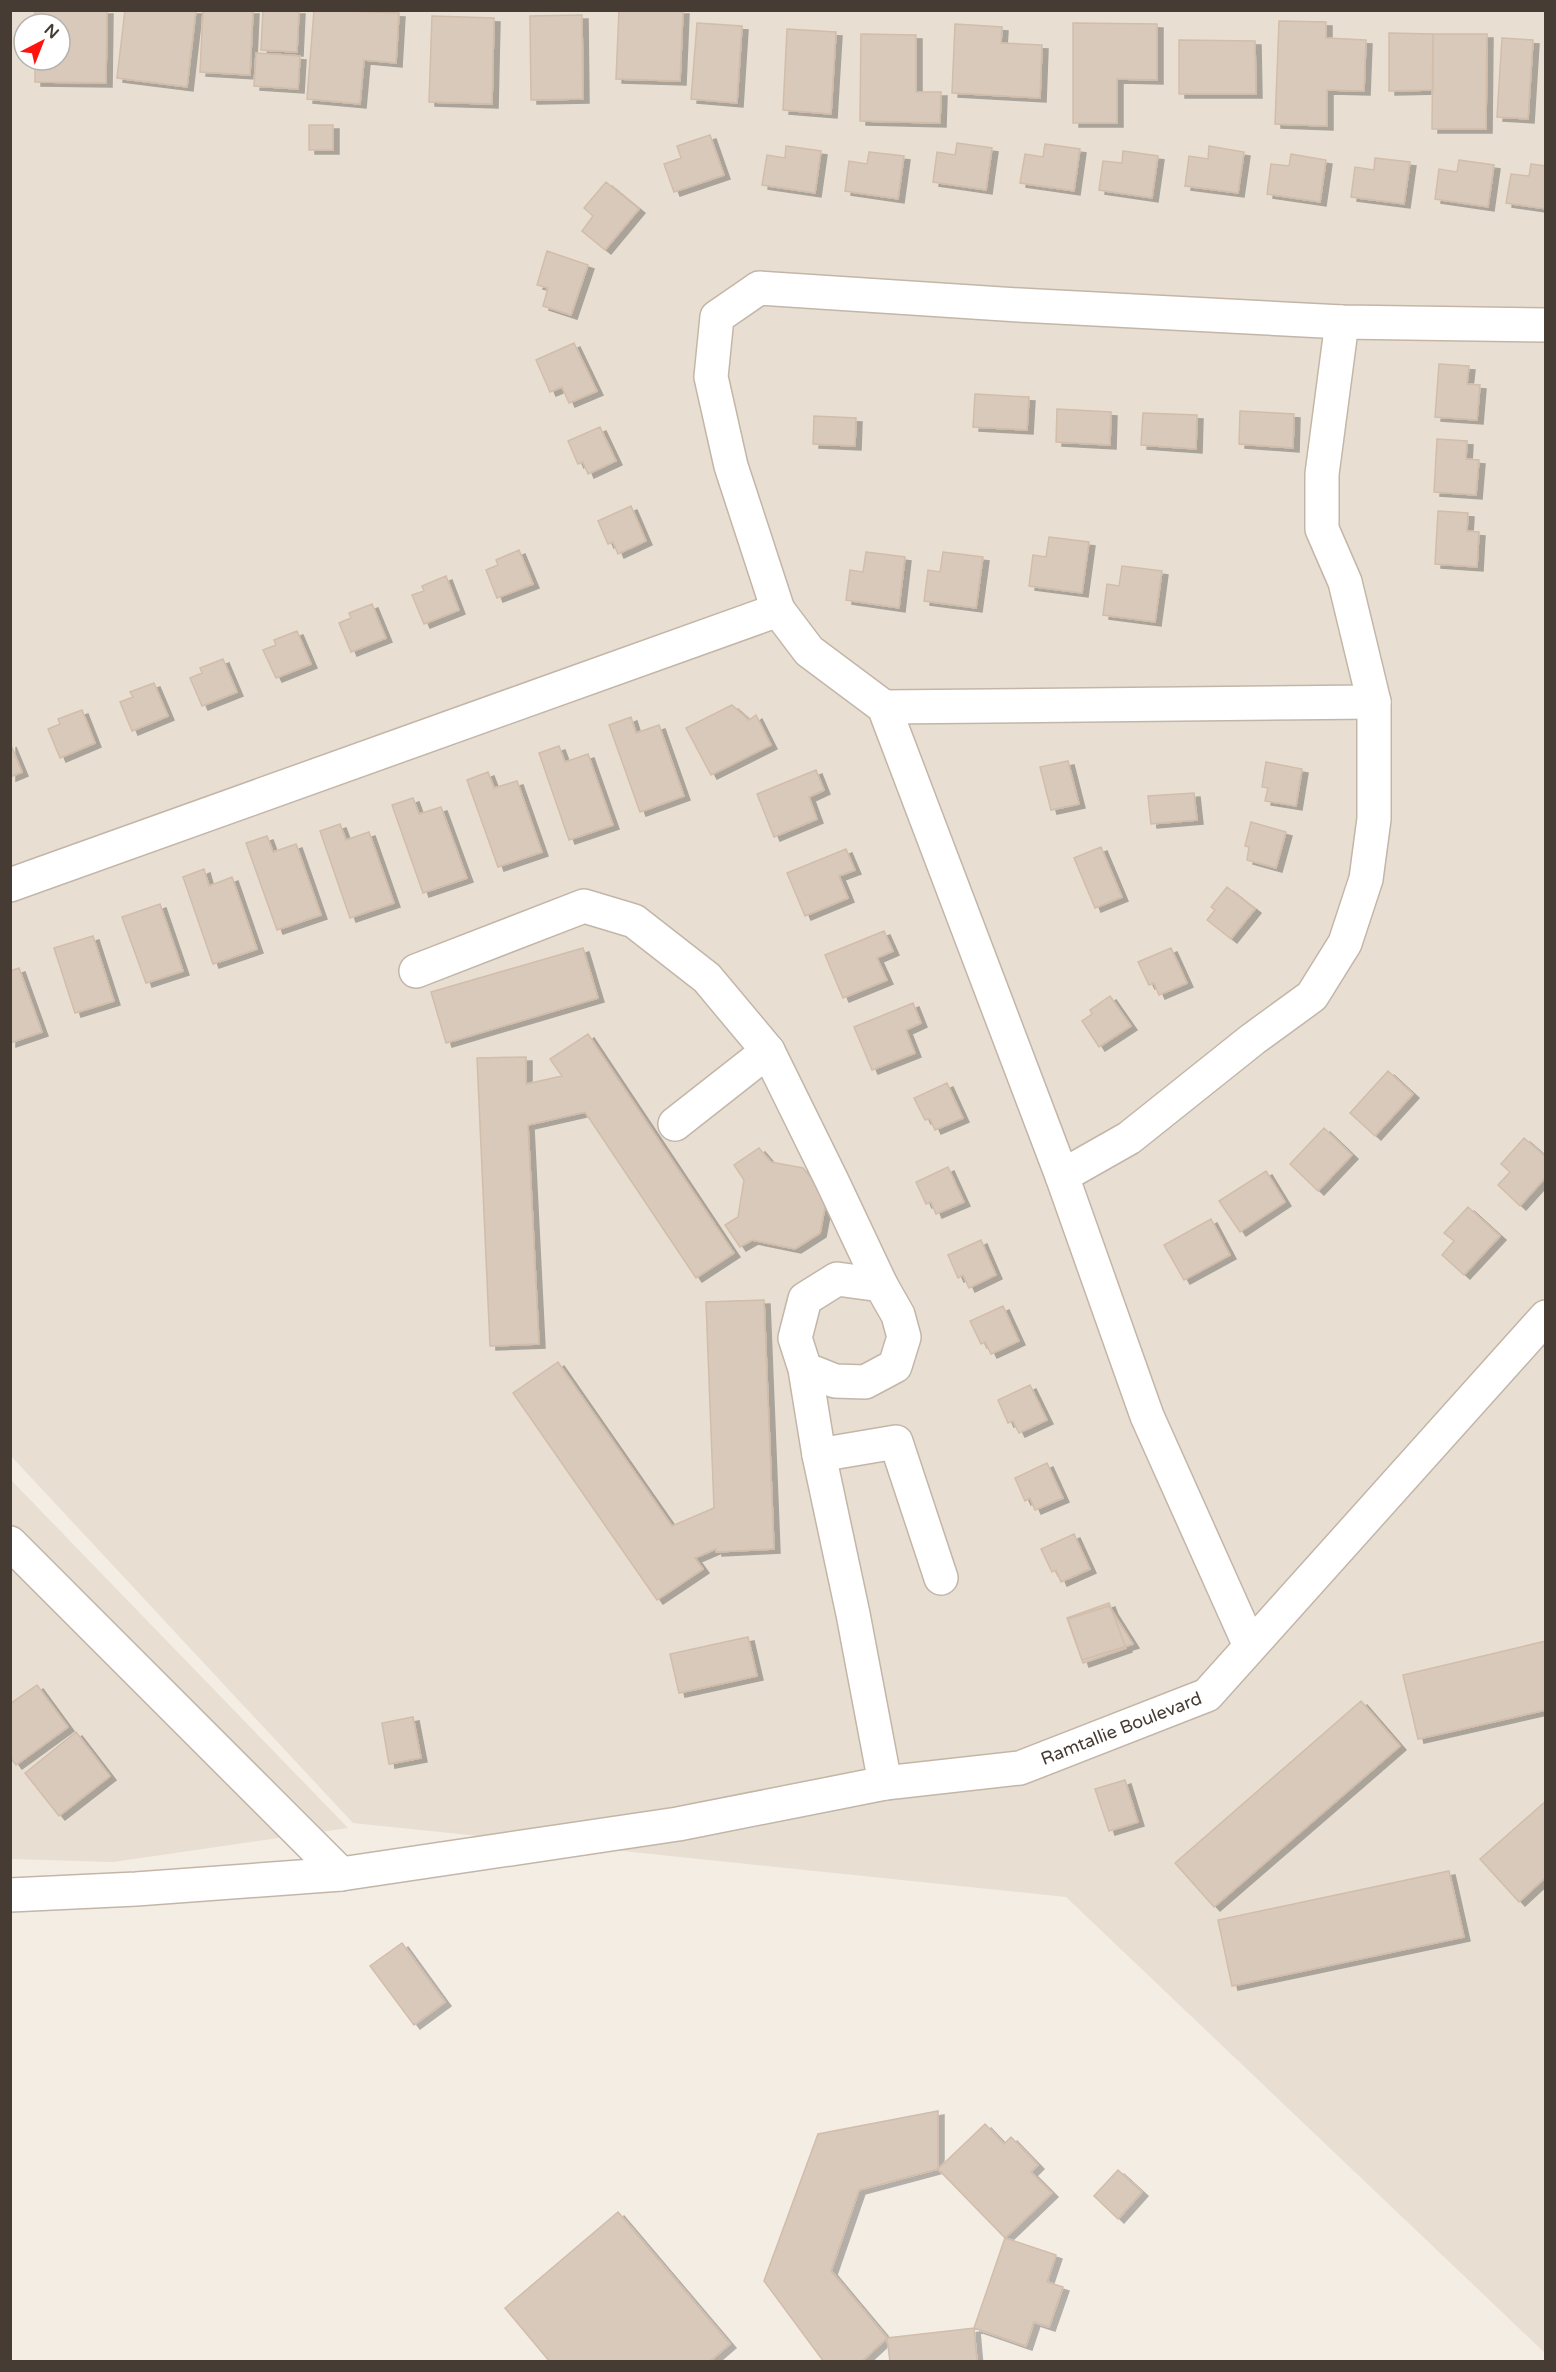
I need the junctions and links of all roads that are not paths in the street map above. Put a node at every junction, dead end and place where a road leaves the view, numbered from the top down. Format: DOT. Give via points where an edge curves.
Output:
graph roads {
  1 [pos="1342,321"];
  2 [pos="1545,325"];
  3 [pos="778,610"];
  4 [pos="1374,702"];
  5 [pos="884,707"];
  6 [pos="10,885"];
  7 [pos="416,971"];
  8 [pos="768,1052"];
  9 [pos="675,1124"];
  10 [pos="1062,1176"];
  11 [pos="881,1285"];
  12 [pos="1545,1317"];
  13 [pos="805,1370"];
  14 [pos="819,1455"];
  15 [pos="10,1543"];
  16 [pos="941,1578"];
  17 [pos="1250,1646"];
  18 [pos="885,1783"];
  19 [pos="341,1874"];
  20 [pos="10,1895"];
  1 -- 2 [label="street"];
  1 -- 3 [label="street" via="759,288 717,317 711,377 731,466"];
  1 -- 4 [label="street" via="1322,474 1322,529 1345,582"];
  3 -- 5 [label="street" via="809,651"];
  3 -- 6 [label="street"];
  4 -- 5 [label="street"];
  4 -- 10 [label="street" via="1374,819 1366,879 1345,943 1312,996 1130,1138"];
  5 -- 10 [label="street"];
  7 -- 8 [label="street" via="584,906 634,921 707,978"];
  8 -- 9 [label="street"];
  8 -- 11 [label="street"];
  10 -- 17 [label="street" via="1147,1416"];
  11 -- 13 [label="street" via="837,1279 805,1299 795,1338"];
  11 -- 13 [label="street" via="898,1315 904,1338 895,1366 865,1382 836,1381"];
  12 -- 17 [label="street, Ramtallie Boulevard"];
  13 -- 14 [label="street"];
  14 -- 16 [label="street" via="896,1442"];
  14 -- 18 [label="street"];
  15 -- 19 [label="street"];
  17 -- 18 [label="street, Ramtallie Boulevard" via="1208,1695 1020,1768"];
  18 -- 19 [label="street, Ramtallie Boulevard" via="678,1824"];
  19 -- 20 [label="street, Ramtallie Boulevard"];
}
